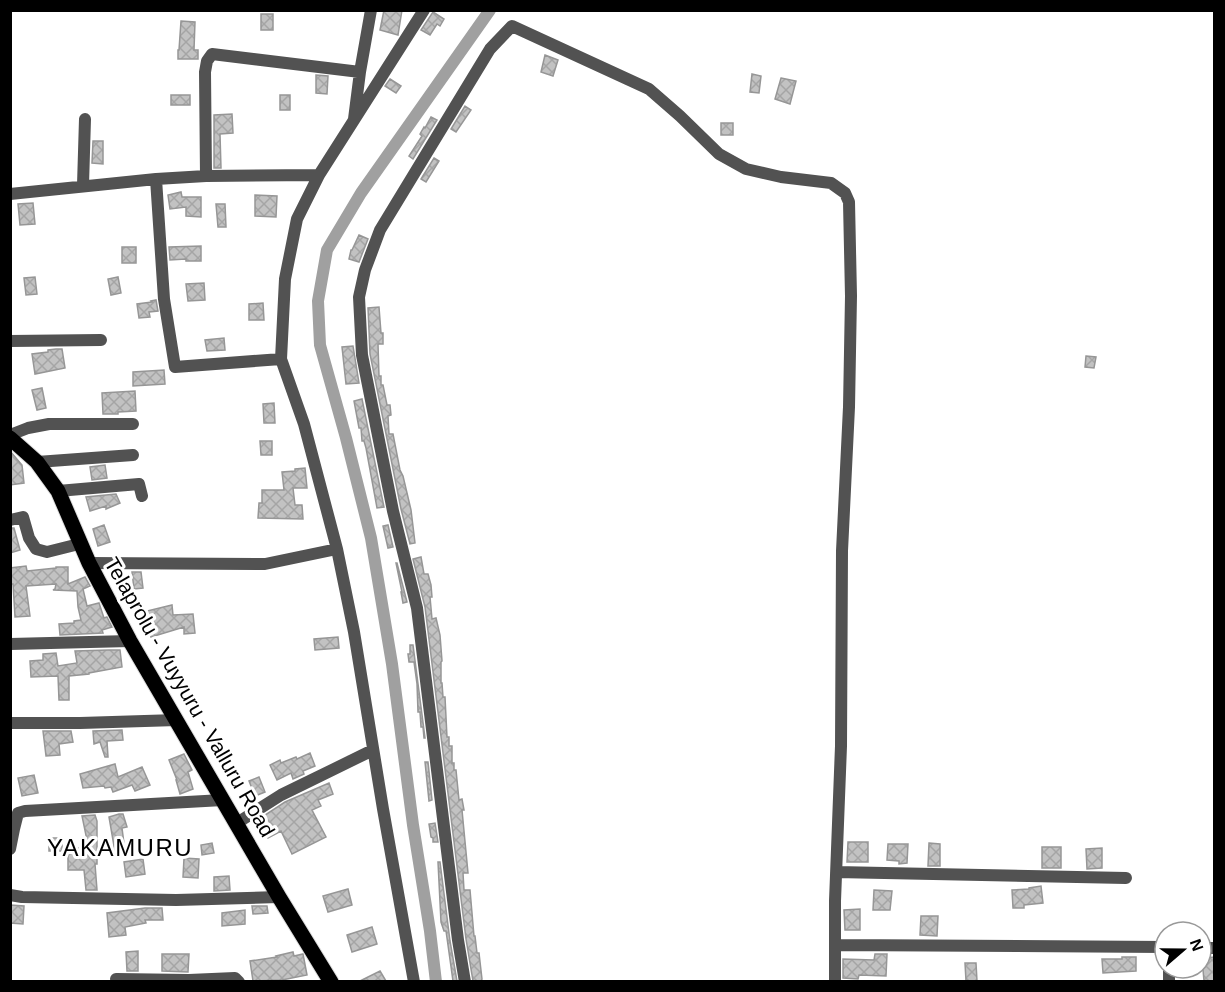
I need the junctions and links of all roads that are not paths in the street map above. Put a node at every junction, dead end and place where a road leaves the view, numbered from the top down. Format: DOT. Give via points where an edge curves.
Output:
graph roads {
  1 [pos="371,10"];
  2 [pos="424,10"];
  3 [pos="360,72"];
  4 [pos="85,119"];
  5 [pos="353,122"];
  6 [pos="319,175"];
  7 [pos="206,176"];
  8 [pos="156,178"];
  9 [pos="83,185"];
  10 [pos="10,194"];
  11 [pos="101,340"];
  12 [pos="10,341"];
  13 [pos="281,359"];
  14 [pos="133,424"];
  15 [pos="10,437"];
  16 [pos="133,455"];
  17 [pos="37,462"];
  18 [pos="58,491"];
  19 [pos="142,496"];
  20 [pos="10,520"];
  21 [pos="79,544"];
  22 [pos="337,549"];
  23 [pos="89,563"];
  24 [pos="130,641"];
  25 [pos="10,644"];
  26 [pos="177,720"];
  27 [pos="10,723"];
  28 [pos="373,750"];
  29 [pos="223,800"];
  30 [pos="237,823"];
  31 [pos="10,849"];
  32 [pos="836,872"];
  33 [pos="1126,878"];
  34 [pos="10,895"];
  35 [pos="279,897"];
  36 [pos="835,945"];
  37 [pos="1153,947"];
  38 [pos="116,979"];
  39 [pos="239,981"];
  40 [pos="331,981"];
  41 [pos="414,981"];
  42 [pos="465,981"];
  43 [pos="835,981"];
  1 -- 3 [label="street"];
  2 -- 5 [label="street"];
  3 -- 5 [label="street"];
  3 -- 7 [label="street" via="212,54 205,72"];
  4 -- 9 [label="street"];
  5 -- 6 [label="street"];
  6 -- 7 [label="street"];
  6 -- 13 [label="street" via="297,219 285,279"];
  7 -- 8 [label="street"];
  8 -- 9 [label="street"];
  8 -- 13 [label="street" via="164,299 175,367"];
  9 -- 10 [label="street"];
  11 -- 12 [label="street"];
  13 -- 22 [label="street" via="304,424"];
  14 -- 15 [label="street" via="49,424"];
  15 -- 17 [label="main road, Telaprolu - Vuyyuru - Valluru Road"];
  16 -- 17 [label="street"];
  17 -- 18 [label="main road, Telaprolu - Vuyyuru - Valluru Road"];
  18 -- 19 [label="street" via="139,484"];
  18 -- 21 [label="main road, Telaprolu - Vuyyuru - Valluru Road"];
  20 -- 21 [label="street" via="23,517 36,549 47,552"];
  21 -- 23 [label="main road, Telaprolu - Vuyyuru - Valluru Road"];
  22 -- 23 [label="street" via="265,564"];
  22 -- 28 [label="street"];
  23 -- 24 [label="main road, Telaprolu - Vuyyuru - Valluru Road"];
  24 -- 25 [label="street"];
  24 -- 26 [label="main road, Telaprolu - Vuyyuru - Valluru Road"];
  26 -- 27 [label="street"];
  26 -- 29 [label="main road, Telaprolu - Vuyyuru - Valluru Road"];
  28 -- 30 [label="street" via="281,795"];
  28 -- 41 [label="street"];
  29 -- 30 [label="main road, Telaprolu - Vuyyuru - Valluru Road"];
  29 -- 31 [label="street" via="25,811 18,813"];
  30 -- 35 [label="main road, Telaprolu - Vuyyuru - Valluru Road"];
  32 -- 33 [label="street"];
  32 -- 36 [label="street"];
  32 -- 42 [label="street" via="842,550 849,408 849,201 831,183 746,169 719,154 649,89 512,26 490,49 380,230 364,270 359,297 362,355 417,608"];
  34 -- 35 [label="street" via="176,900"];
  35 -- 40 [label="main road, Telaprolu - Vuyyuru - Valluru Road"];
  36 -- 37 [label="street"];
  36 -- 43 [label="street"];
  38 -- 39 [label="street"];
}
